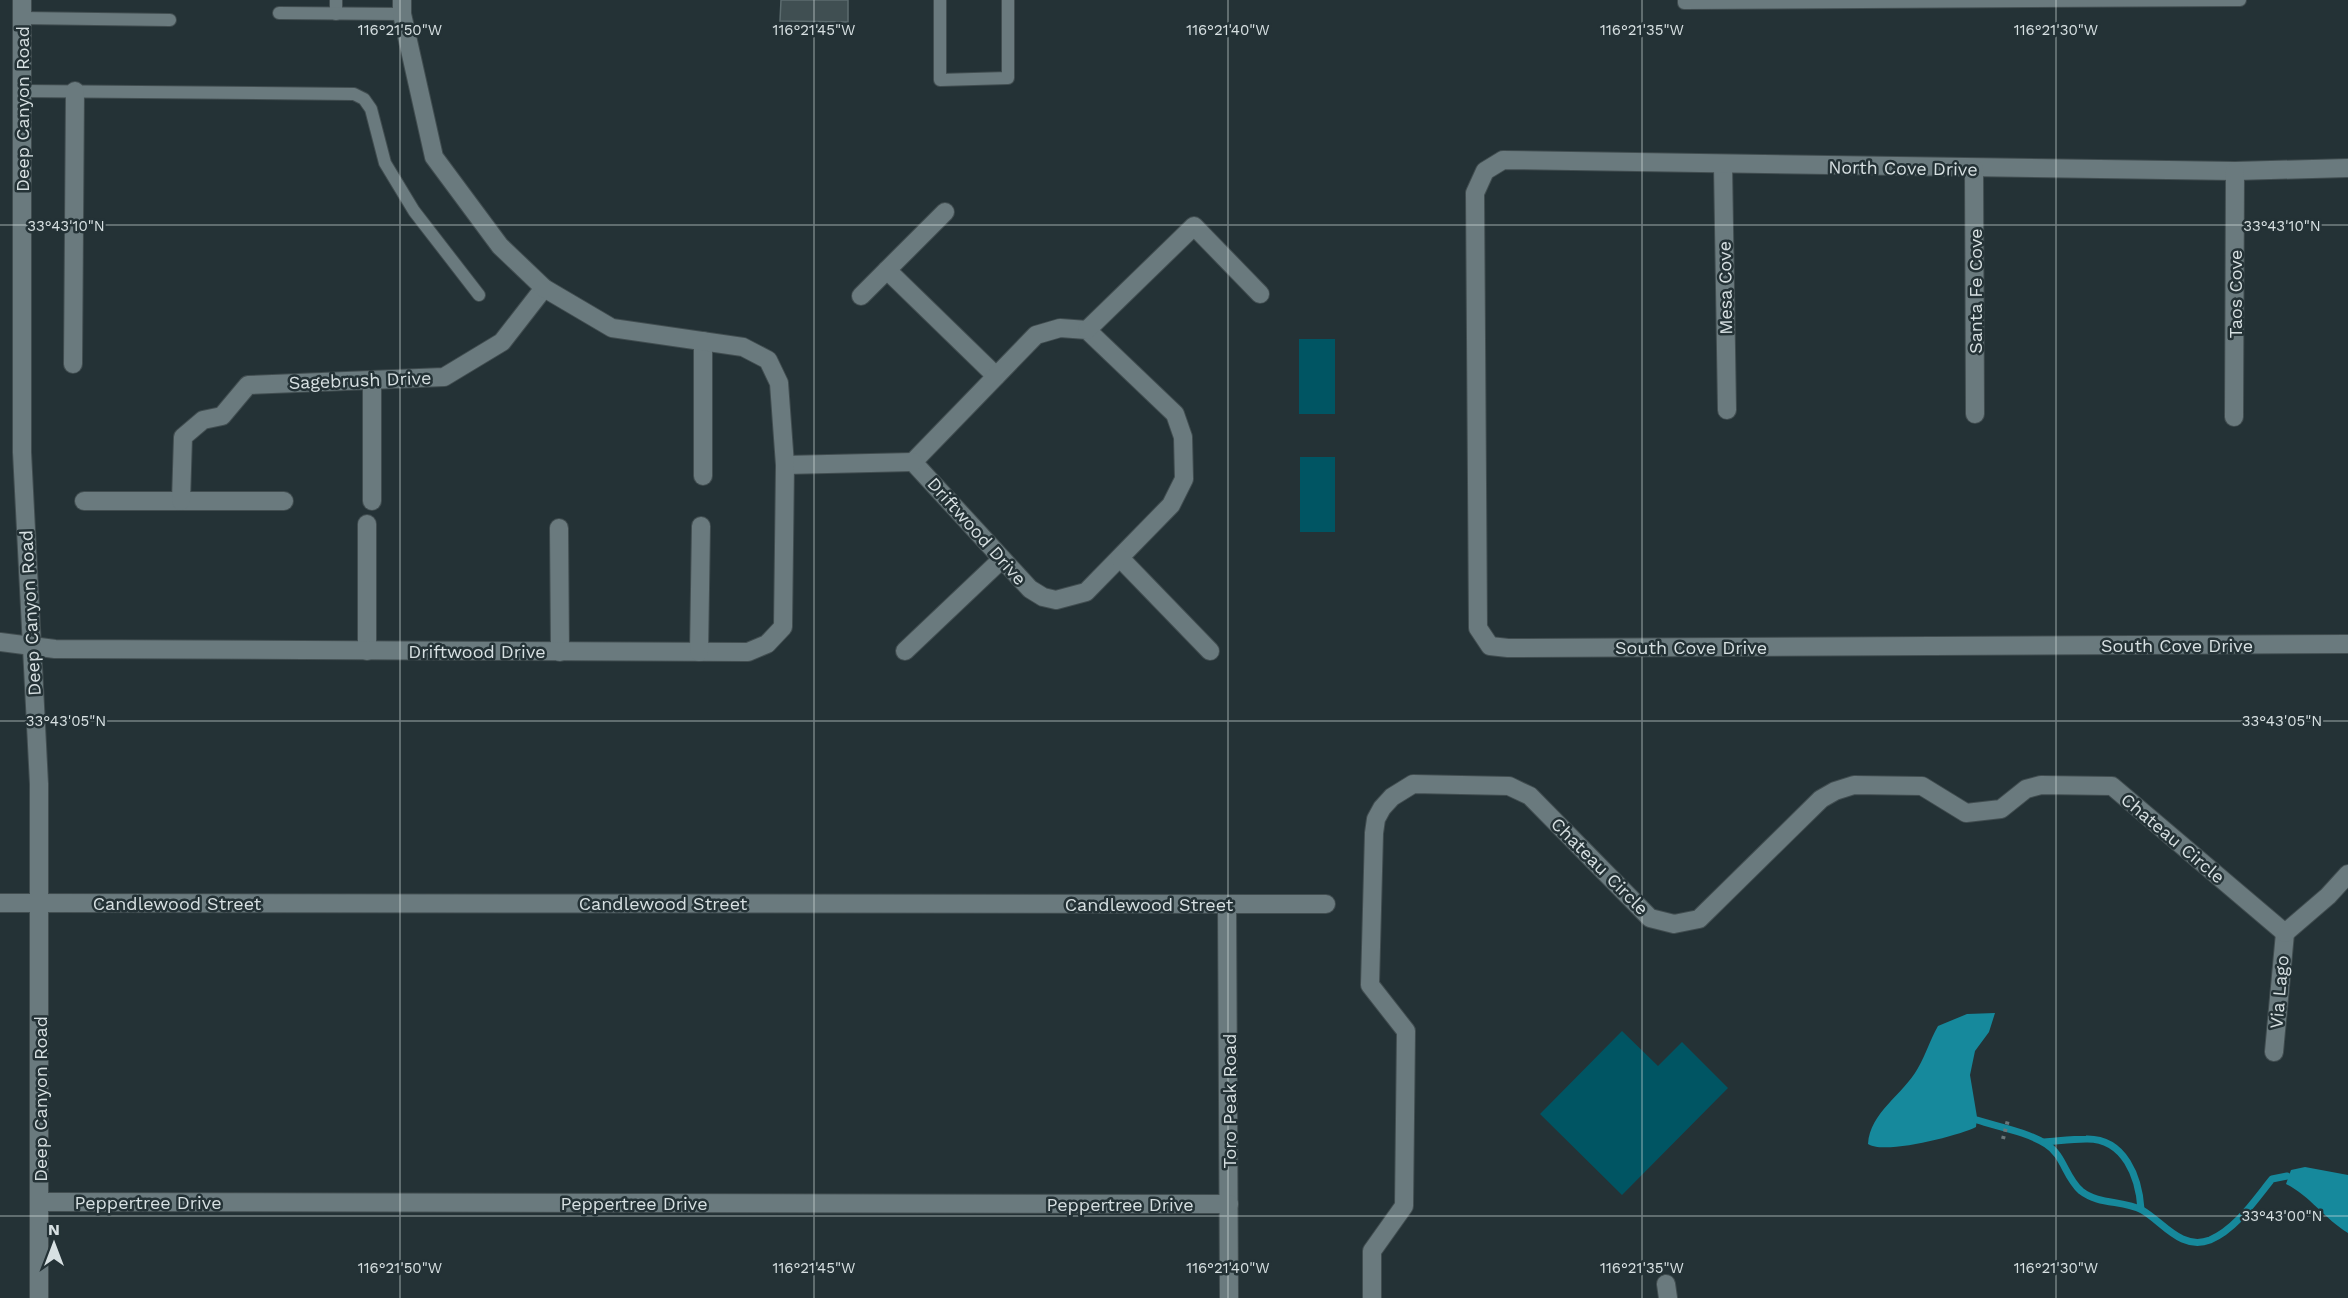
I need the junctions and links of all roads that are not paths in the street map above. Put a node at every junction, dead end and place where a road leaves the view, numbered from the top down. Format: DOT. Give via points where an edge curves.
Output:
graph roads {
  1 [pos="336,0"];
  2 [pos="939,0"];
  3 [pos="1008,0"];
  4 [pos="1684,0"];
  5 [pos="2240,0"];
  6 [pos="402,7"];
  7 [pos="22,9"];
  8 [pos="279,13"];
  9 [pos="336,14"];
  10 [pos="170,20"];
  11 [pos="22,91"];
  12 [pos="75,91"];
  13 [pos="1723,165"];
  14 [pos="2348,168"];
  15 [pos="1974,169"];
  16 [pos="2235,171"];
  17 [pos="1475,193"];
  18 [pos="945,212"];
  19 [pos="887,270"];
  20 [pos="544,288"];
  21 [pos="1260,294"];
  22 [pos="479,295"];
  23 [pos="861,296"];
  24 [pos="1087,330"];
  25 [pos="703,341"];
  26 [pos="74,364"];
  27 [pos="996,376"];
  28 [pos="372,380"];
  29 [pos="1727,410"];
  30 [pos="1976,414"];
  31 [pos="2234,417"];
  32 [pos="913,462"];
  33 [pos="785,465"];
  34 [pos="703,477"];
  35 [pos="84,501"];
  36 [pos="181,501"];
  37 [pos="284,501"];
  38 [pos="372,501"];
  39 [pos="367,524"];
  40 [pos="701,526"];
  41 [pos="559,528"];
  42 [pos="1002,558"];
  43 [pos="1120,558"];
  44 [pos="0,642"];
  45 [pos="2348,644"];
  46 [pos="32,646"];
  47 [pos="367,651"];
  48 [pos="905,651"];
  49 [pos="1210,651"];
  50 [pos="560,652"];
  51 [pos="699,652"];
  52 [pos="2348,874"];
  53 [pos="0,903"];
  54 [pos="40,903"];
  55 [pos="1227,904"];
  56 [pos="1326,904"];
  57 [pos="2285,933"];
  58 [pos="2274,1052"];
  59 [pos="39,1202"];
  60 [pos="1230,1204"];
  61 [pos="39,1298"];
  62 [pos="1229,1298"];
  63 [pos="1372,1298"];
  1 -- 9 [label="lane"];
  2 -- 3 [label="lane" via="939,80 1008,78"];
  4 -- 5 [label="lane"];
  6 -- 9 [label="lane"];
  6 -- 20 [label="street" via="434,157 500,246"];
  7 -- 10 [label="lane"];
  7 -- 11 [label="street, Deep Canyon Road"];
  8 -- 9 [label="lane"];
  11 -- 12 [label="lane"];
  11 -- 46 [label="street, Deep Canyon Road" via="22,452"];
  12 -- 22 [label="lane" via="354,94 364,99 371,109 385,163 396,183"];
  12 -- 26 [label="street"];
  13 -- 15 [label="street, North Cove Drive"];
  13 -- 17 [label="street, North Cove Drive" via="1503,160 1485,171"];
  13 -- 29 [label="street, Mesa Cove"];
  14 -- 16 [label="street, North Cove Drive"];
  15 -- 16 [label="street, North Cove Drive"];
  15 -- 30 [label="street, Santa Fe Cove"];
  16 -- 31 [label="street, Taos Cove"];
  17 -- 45 [label="street, South Cove Drive" via="1478,628 1490,646"];
  18 -- 19 [label="street"];
  19 -- 23 [label="street"];
  19 -- 27 [label="street"];
  20 -- 25 [label="street" via="612,328"];
  20 -- 28 [label="street, Sagebrush Drive" via="502,342 444,377"];
  21 -- 24 [label="street" via="1194,226"];
  24 -- 27 [label="street, Driftwood Drive" via="1060,328 1036,335"];
  24 -- 43 [label="street, Driftwood Drive" via="1175,414 1183,436 1185,463 1179,493"];
  25 -- 33 [label="street, Driftwood Drive" via="743,347 768,360 779,383"];
  25 -- 34 [label="street"];
  27 -- 32 [label="street, Driftwood Drive"];
  28 -- 36 [label="street, Sagebrush Drive" via="248,385 222,416 203,420 183,437"];
  28 -- 38 [label="street"];
  32 -- 33 [label="street, Driftwood Drive"];
  32 -- 42 [label="street, Driftwood Drive"];
  33 -- 51 [label="street, Driftwood Drive" via="783,627 767,644 748,652"];
  35 -- 36 [label="street"];
  36 -- 37 [label="street"];
  39 -- 47 [label="street"];
  40 -- 51 [label="street"];
  41 -- 50 [label="street"];
  42 -- 43 [label="street, Driftwood Drive" via="1030,589 1056,600 1086,592"];
  42 -- 48 [label="street"];
  43 -- 49 [label="street"];
  44 -- 46 [label="street, Driftwood Drive"];
  46 -- 47 [label="street, Driftwood Drive"];
  46 -- 54 [label="street, Deep Canyon Road"];
  47 -- 50 [label="street, Driftwood Drive"];
  50 -- 51 [label="street, Driftwood Drive"];
  52 -- 57 [label="street"];
  53 -- 54 [label="street, Candlewood Street"];
  54 -- 55 [label="street, Candlewood Street"];
  54 -- 59 [label="street, Deep Canyon Road"];
  55 -- 56 [label="street, Candlewood Street"];
  55 -- 60 [label="street, Toro Peak Road"];
  57 -- 58 [label="street, Via Lago"];
  57 -- 63 [label="street, Chateau Circle" via="2112,786 2041,785 2026,789 2001,809 1966,813 1922,786 1854,785 1821,799 1699,919 1674,924 1650,918 1520,789 1413,784 1382,808 1374,833 1370,985 1406,1031 1404,1206 1372,1251"];
  59 -- 60 [label="street, Peppertree Drive"];
  59 -- 61 [label="street, Deep Canyon Road"];
  60 -- 62 [label="street, Toro Peak Road"];
}
